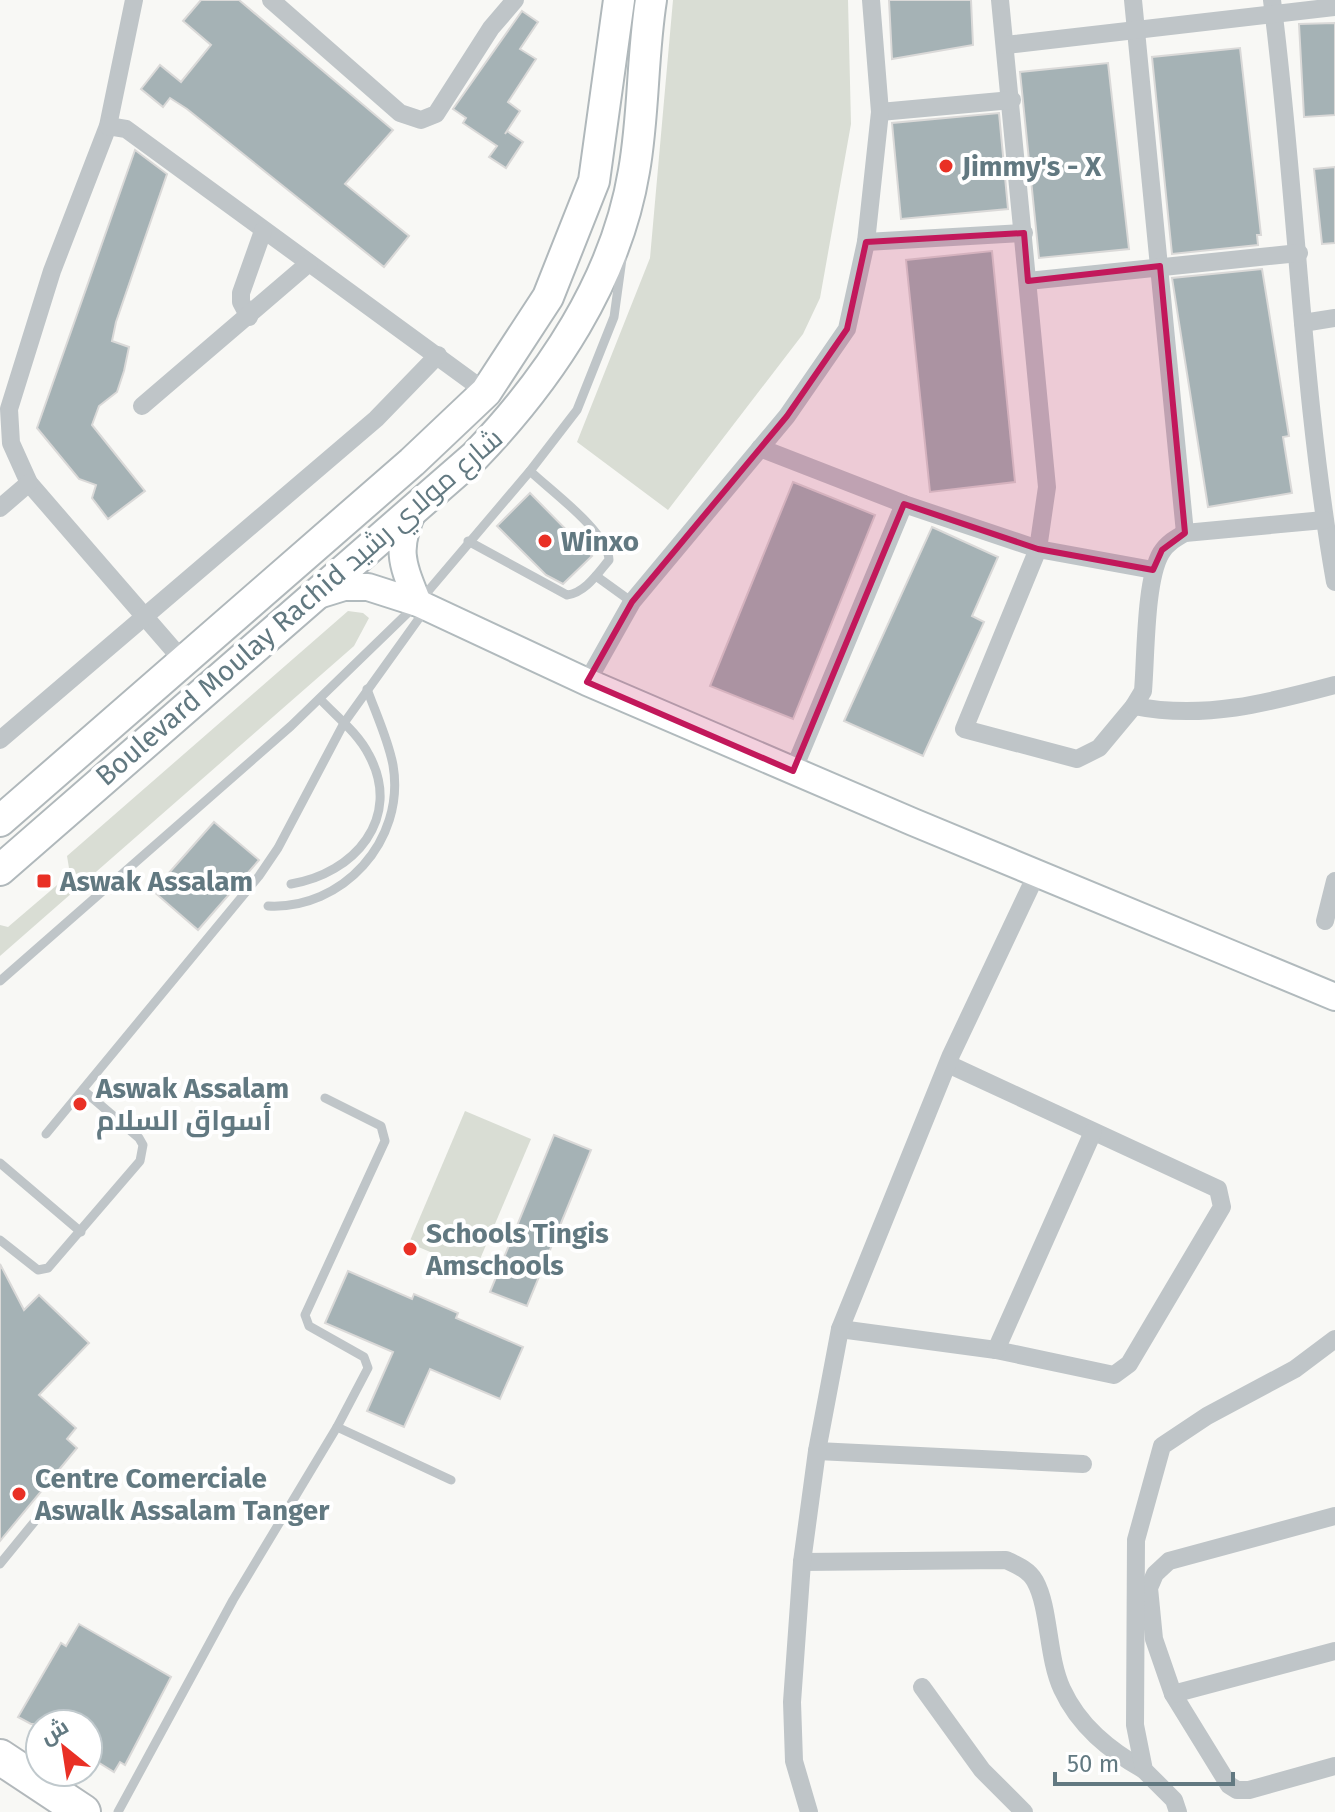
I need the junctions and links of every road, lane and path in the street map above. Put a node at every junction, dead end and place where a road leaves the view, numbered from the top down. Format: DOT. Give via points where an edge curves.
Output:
graph roads {
  1 [pos="134,0"];
  2 [pos="271,0"];
  3 [pos="515,0"];
  4 [pos="619,0"];
  5 [pos="651,0"];
  6 [pos="871,0"];
  7 [pos="1000,0"];
  8 [pos="1133,0"];
  9 [pos="1273,7"];
  10 [pos="1335,7"];
  11 [pos="1136,29"];
  12 [pos="1006,45"];
  13 [pos="1012,100"];
  14 [pos="880,112"];
  15 [pos="108,126"];
  16 [pos="634,172"];
  17 [pos="263,231"];
  18 [pos="1024,233"];
  19 [pos="866,242"];
  20 [pos="1299,253"];
  21 [pos="309,263"];
  22 [pos="1160,266"];
  23 [pos="1028,281"];
  24 [pos="249,317"];
  25 [pos="1335,318"];
  26 [pos="1303,323"];
  27 [pos="438,355"];
  28 [pos="486,392"];
  29 [pos="142,406"];
  30 [pos="4,427"];
  31 [pos="760,448"];
  32 [pos="530,471"];
  33 [pos="29,483"];
  34 [pos="904,504"];
  35 [pos="0,508"];
  36 [pos="414,509"];
  37 [pos="1324,520"];
  38 [pos="1185,533"];
  39 [pos="468,541"];
  40 [pos="1038,549"];
  41 [pos="1153,570"];
  42 [pos="596,576"];
  43 [pos="1335,582"];
  44 [pos="315,596"];
  45 [pos="632,602"];
  46 [pos="423,605"];
  47 [pos="144,616"];
  48 [pos="184,662"];
  49 [pos="587,682"];
  50 [pos="1335,685"];
  51 [pos="367,689"];
  52 [pos="320,699"];
  53 [pos="1134,706"];
  54 [pos="344,723"];
  55 [pos="0,740"];
  56 [pos="793,771"];
  57 [pos="0,821"];
  58 [pos="0,870"];
  59 [pos="1038,871"];
  60 [pos="1335,881"];
  61 [pos="291,884"];
  62 [pos="268,906"];
  63 [pos="1325,921"];
  64 [pos="0,981"];
  65 [pos="1335,997"];
  66 [pos="948,1064"];
  67 [pos="83,1090"];
  68 [pos="325,1098"];
  69 [pos="1093,1132"];
  70 [pos="46,1134"];
  71 [pos="0,1163"];
  72 [pos="81,1232"];
  73 [pos="0,1240"];
  74 [pos="840,1329"];
  75 [pos="1335,1339"];
  76 [pos="996,1350"];
  77 [pos="337,1427"];
  78 [pos="817,1451"];
  79 [pos="1083,1464"];
  80 [pos="451,1480"];
  81 [pos="1335,1516"];
  82 [pos="35,1521"];
  83 [pos="802,1562"];
  84 [pos="0,1564"];
  85 [pos="1335,1651"];
  86 [pos="922,1687"];
  87 [pos="1173,1694"];
  88 [pos="0,1757"];
  89 [pos="1335,1766"];
  90 [pos="1144,1770"];
  91 [pos="83,1812"];
  92 [pos="118,1812"];
  93 [pos="809,1812"];
  94 [pos="1024,1812"];
  95 [pos="1178,1812"];
  1 -- 15 [label="street"];
  2 -- 3 [label="street" via="400,113 421,120 436,114"];
  4 -- 28 [label="main road, Boulevard Moulay Rachid شارع مولاي رشيد" via="594,181 548,297"];
  5 -- 16 [label="main road, Boulevard Moulay Rachid شارع مولاي رشيد"];
  6 -- 14 [label="street"];
  7 -- 12 [label="street"];
  8 -- 11 [label="street"];
  9 -- 10 [label="street"];
  9 -- 11 [label="street"];
  9 -- 20 [label="street"];
  11 -- 12 [label="street"];
  11 -- 22 [label="street"];
  12 -- 13 [label="street"];
  13 -- 14 [label="street"];
  13 -- 18 [label="street"];
  14 -- 19 [label="street"];
  15 -- 17 [label="street" via="126,129"];
  15 -- 30 [label="street" via="52,271"];
  16 -- 32 [label="lane" via="614,317 577,410"];
  16 -- 36 [label="main road, Boulevard Moulay Rachid شارع مولاي رشيد" via="605,265 553,364 520,410"];
  17 -- 21 [label="street"];
  17 -- 24 [label="street" via="241,293"];
  18 -- 19 [label="street"];
  18 -- 23 [label="street"];
  19 -- 31 [label="street" via="847,329"];
  20 -- 22 [label="street"];
  20 -- 26 [label="street"];
  21 -- 24 [label="street"];
  21 -- 27 [label="street"];
  22 -- 23 [label="street"];
  22 -- 38 [label="street"];
  23 -- 40 [label="street" via="1047,487"];
  24 -- 29 [label="street"];
  25 -- 26 [label="street"];
  26 -- 37 [label="street"];
  27 -- 28 [label="street"];
  27 -- 47 [label="street" via="376,419"];
  28 -- 48 [label="main road, Boulevard Moulay Rachid شارع مولاي رشيد"];
  30 -- 33 [label="street"];
  31 -- 34 [label="street"];
  31 -- 45 [label="street"];
  32 -- 39 [label="lane"];
  32 -- 42 [label="lane" via="609,549 609,560"];
  33 -- 35 [label="street"];
  33 -- 47 [label="street"];
  34 -- 40 [label="street"];
  34 -- 56 [label="street"];
  36 -- 44 [label="main road, Boulevard Moulay Rachid شارع مولاي رشيد"];
  36 -- 46 [label="street" via="402,535 401,560"];
  37 -- 38 [label="street"];
  37 -- 43 [label="street"];
  38 -- 41 [label="street" via="1162,550"];
  39 -- 42 [label="lane" via="567,595 576,594"];
  39 -- 46 [label="lane"];
  40 -- 41 [label="street"];
  40 -- 53 [label="street" via="964,729 1077,759 1099,748"];
  41 -- 53 [label="street" via="1143,691"];
  42 -- 45 [label="lane"];
  44 -- 46 [label="street" via="344,587 368,587"];
  44 -- 58 [label="main road, Boulevard Moulay Rachid شارع مولاي رشيد"];
  45 -- 49 [label="street"];
  46 -- 49 [label="street"];
  46 -- 51 [label="lane"];
  46 -- 52 [label="lane"];
  47 -- 48 [label="street"];
  47 -- 55 [label="street"];
  48 -- 57 [label="main road, Boulevard Moulay Rachid شارع مولاي رشيد"];
  49 -- 56 [label="street"];
  50 -- 53 [label="street" via="1219,712 1173,714"];
  51 -- 54 [label="lane"];
  51 -- 62 [label="lane" via="393,767 389,822 378,847 361,869 328,894 289,907"];
  52 -- 54 [label="lane"];
  52 -- 64 [label="lane"];
  54 -- 61 [label="lane" via="359,738 378,778 375,822 365,842 334,873"];
  54 -- 67 [label="lane" via="259,876"];
  56 -- 59 [label="street"];
  59 -- 65 [label="street"];
  59 -- 66 [label="street"];
  60 -- 63 [label="street"];
  66 -- 69 [label="street"];
  66 -- 74 [label="street"];
  67 -- 70 [label="lane"];
  67 -- 72 [label="lane" via="139,1138 143,1154"];
  68 -- 77 [label="lane" via="381,1126 385,1133 305,1315 309,1326 367,1363"];
  69 -- 76 [label="street"];
  69 -- 76 [label="street" via="1218,1189 1222,1207 1123,1372 1114,1375"];
  71 -- 72 [label="lane"];
  72 -- 73 [label="lane" via="43,1270"];
  74 -- 76 [label="street"];
  74 -- 78 [label="street"];
  75 -- 90 [label="street" via="1295,1369 1162,1446 1136,1540 1135,1725"];
  77 -- 80 [label="lane"];
  77 -- 92 [label="lane" via="233,1600"];
  78 -- 79 [label="street"];
  78 -- 83 [label="street"];
  81 -- 87 [label="street" via="1169,1561 1155,1574 1149,1588 1154,1639"];
  82 -- 84 [label="lane"];
  83 -- 90 [label="street" via="1006,1560 1018,1565 1037,1584 1054,1670 1070,1702 1093,1735"];
  83 -- 93 [label="street" via="792,1702 794,1761"];
  85 -- 87 [label="street"];
  86 -- 94 [label="street" via="982,1770"];
  87 -- 89 [label="street" via="1237,1790"];
  88 -- 91 [label="highway"];
  90 -- 95 [label="street" via="1174,1800"];
}
